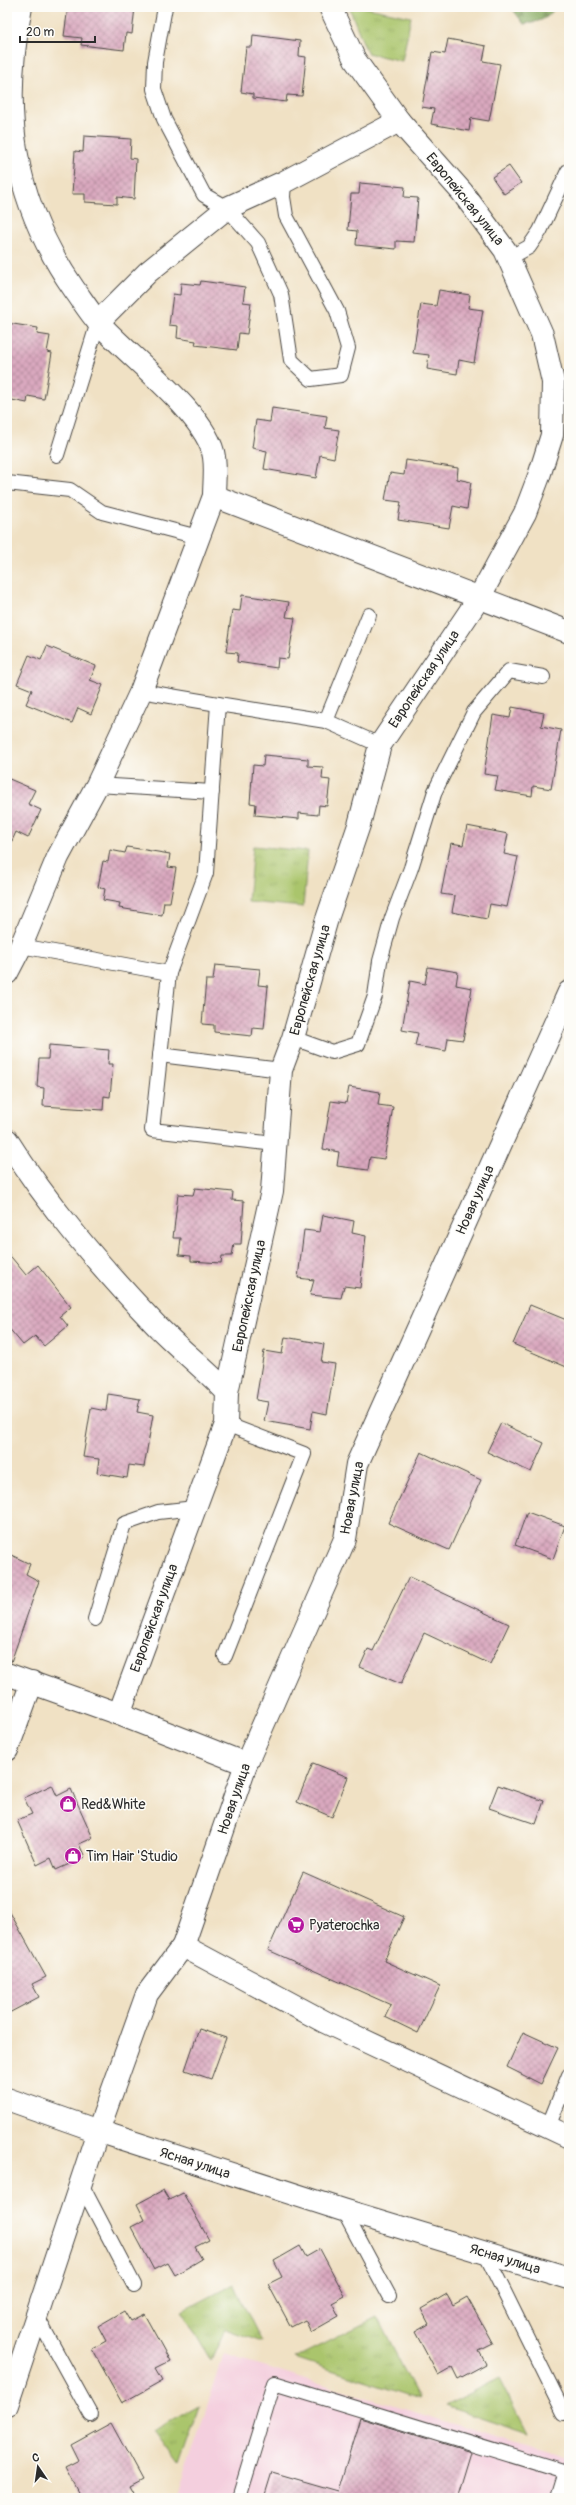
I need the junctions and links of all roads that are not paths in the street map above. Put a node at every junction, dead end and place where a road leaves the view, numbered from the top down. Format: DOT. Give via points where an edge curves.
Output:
graph roads {
  1 [pos="21,7"];
  2 [pos="165,7"];
  3 [pos="330,7"];
  4 [pos="400,121"];
  5 [pos="568,171"];
  6 [pos="284,182"];
  7 [pos="227,208"];
  8 [pos="509,258"];
  9 [pos="98,322"];
  10 [pos="57,455"];
  11 [pos="7,482"];
  12 [pos="214,496"];
  13 [pos="198,537"];
  14 [pos="479,598"];
  15 [pos="369,615"];
  16 [pos="569,632"];
  17 [pos="542,677"];
  18 [pos="141,691"];
  19 [pos="218,704"];
  20 [pos="326,721"];
  21 [pos="380,745"];
  22 [pos="97,785"];
  23 [pos="212,792"];
  24 [pos="21,946"];
  25 [pos="7,973"];
  26 [pos="169,973"];
  27 [pos="569,992"];
  28 [pos="293,1038"];
  29 [pos="160,1055"];
  30 [pos="281,1070"];
  31 [pos="7,1140"];
  32 [pos="275,1144"];
  33 [pos="227,1392"];
  34 [pos="226,1424"];
  35 [pos="195,1508"];
  36 [pos="95,1619"];
  37 [pos="225,1656"];
  38 [pos="7,1674"];
  39 [pos="32,1682"];
  40 [pos="119,1714"];
  41 [pos="7,1750"];
  42 [pos="246,1764"];
  43 [pos="183,1946"];
  44 [pos="569,2075"];
  45 [pos="7,2099"];
  46 [pos="548,2127"];
  47 [pos="98,2131"];
  48 [pos="569,2137"];
  49 [pos="80,2182"];
  50 [pos="343,2210"];
  51 [pos="485,2253"];
  52 [pos="569,2278"];
  53 [pos="134,2285"];
  54 [pos="389,2296"];
  55 [pos="36,2315"];
  56 [pos="7,2405"];
  57 [pos="564,2413"];
  58 [pos="90,2415"];
  59 [pos="239,2498"];
  60 [pos="558,2498"];
  1 -- 9 [label="street" via="13,40 10,69 12,131 18,172 38,228 63,273"];
  2 -- 7 [label="lane" via="155,62 154,89 164,119 204,195"];
  3 -- 4 [label="street, Европейская улица" via="355,60"];
  4 -- 6 [label="street"];
  4 -- 8 [label="street, Европейская улица" via="462,192"];
  5 -- 8 [label="lane" via="540,231 529,248"];
  6 -- 7 [label="street"];
  6 -- 7 [label="lane" via="286,216 337,311 348,348 341,375 311,379 292,360 281,294 258,243"];
  7 -- 9 [label="street" via="148,272"];
  8 -- 14 [label="street, Европейская улица" via="542,334 553,382 552,435 525,514"];
  9 -- 10 [label="lane"];
  9 -- 12 [label="street" via="159,379 201,427 214,456"];
  11 -- 13 [label="lane" via="70,490 102,512"];
  12 -- 13 [label="street"];
  12 -- 14 [label="street"];
  13 -- 18 [label="street"];
  14 -- 16 [label="street"];
  14 -- 21 [label="street, Европейская улица"];
  15 -- 20 [label="lane"];
  17 -- 28 [label="lane" via="509,670 474,712 434,791 411,868 392,918 380,961 375,996 358,1044 332,1052"];
  18 -- 19 [label="lane"];
  18 -- 22 [label="street"];
  19 -- 20 [label="lane"];
  19 -- 23 [label="lane"];
  20 -- 21 [label="lane"];
  21 -- 28 [label="street, Европейская улица" via="359,825 326,922"];
  22 -- 23 [label="lane"];
  22 -- 24 [label="street" via="58,858"];
  23 -- 26 [label="lane" via="206,873"];
  24 -- 25 [label="street"];
  24 -- 26 [label="lane"];
  26 -- 29 [label="lane"];
  27 -- 42 [label="street, Новая улица" via="357,1464 345,1539"];
  28 -- 30 [label="street, Европейская улица"];
  29 -- 30 [label="lane"];
  29 -- 32 [label="lane" via="152,1130"];
  30 -- 32 [label="street, Европейская улица"];
  31 -- 33 [label="street" via="45,1198 82,1245 155,1324"];
  32 -- 33 [label="street, Европейская улица" via="272,1191"];
  33 -- 34 [label="street, Европейская улица"];
  34 -- 35 [label="street, Европейская улица"];
  34 -- 37 [label="lane" via="304,1454"];
  35 -- 36 [label="lane" via="158,1512 124,1524"];
  35 -- 40 [label="street, Европейская улица"];
  38 -- 39 [label="street"];
  39 -- 40 [label="street"];
  39 -- 41 [label="street"];
  40 -- 42 [label="street"];
  42 -- 43 [label="street, Новая улица"];
  43 -- 46 [label="street" via="325,2022"];
  43 -- 47 [label="street, Новая улица" via="147,1994"];
  44 -- 46 [label="lane"];
  45 -- 47 [label="street, Ясная улица"];
  46 -- 48 [label="street"];
  47 -- 49 [label="street"];
  47 -- 50 [label="street, Ясная улица"];
  49 -- 53 [label="lane"];
  49 -- 55 [label="street"];
  50 -- 51 [label="street, Ясная улица"];
  50 -- 54 [label="lane"];
  51 -- 52 [label="street, Ясная улица"];
  51 -- 57 [label="lane"];
  55 -- 56 [label="street"];
  55 -- 58 [label="lane"];
  59 -- 60 [label="lane" via="274,2383 566,2472"];
}
